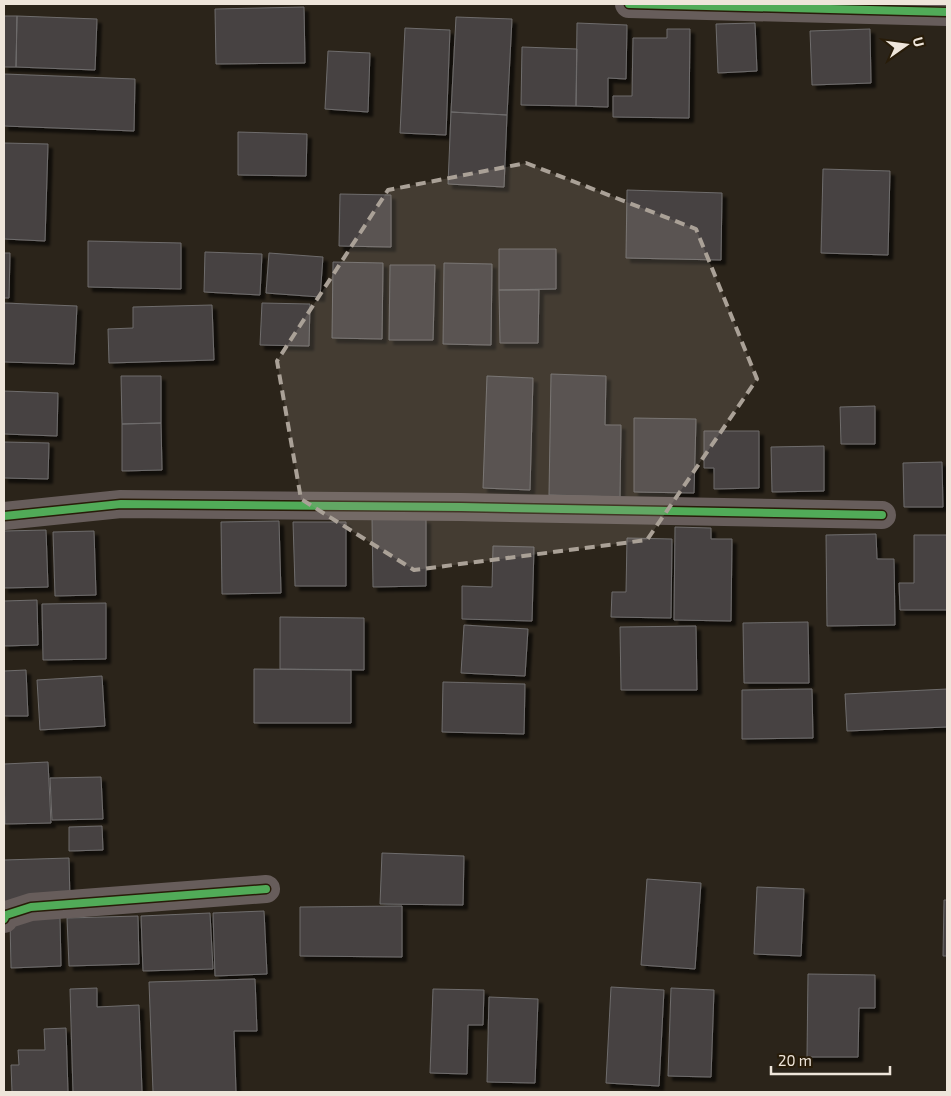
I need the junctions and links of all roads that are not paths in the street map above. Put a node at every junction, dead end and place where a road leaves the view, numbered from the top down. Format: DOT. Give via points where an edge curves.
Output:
graph roads {
  1 [pos="629,4"];
  2 [pos="947,12"];
  3 [pos="882,515"];
  4 [pos="4,516"];
  5 [pos="266,889"];
  6 [pos="4,919"];
  1 -- 2 [label="street"];
  3 -- 4 [label="street" via="121,504"];
  5 -- 6 [label="street" via="32,907 6,915"];
}
